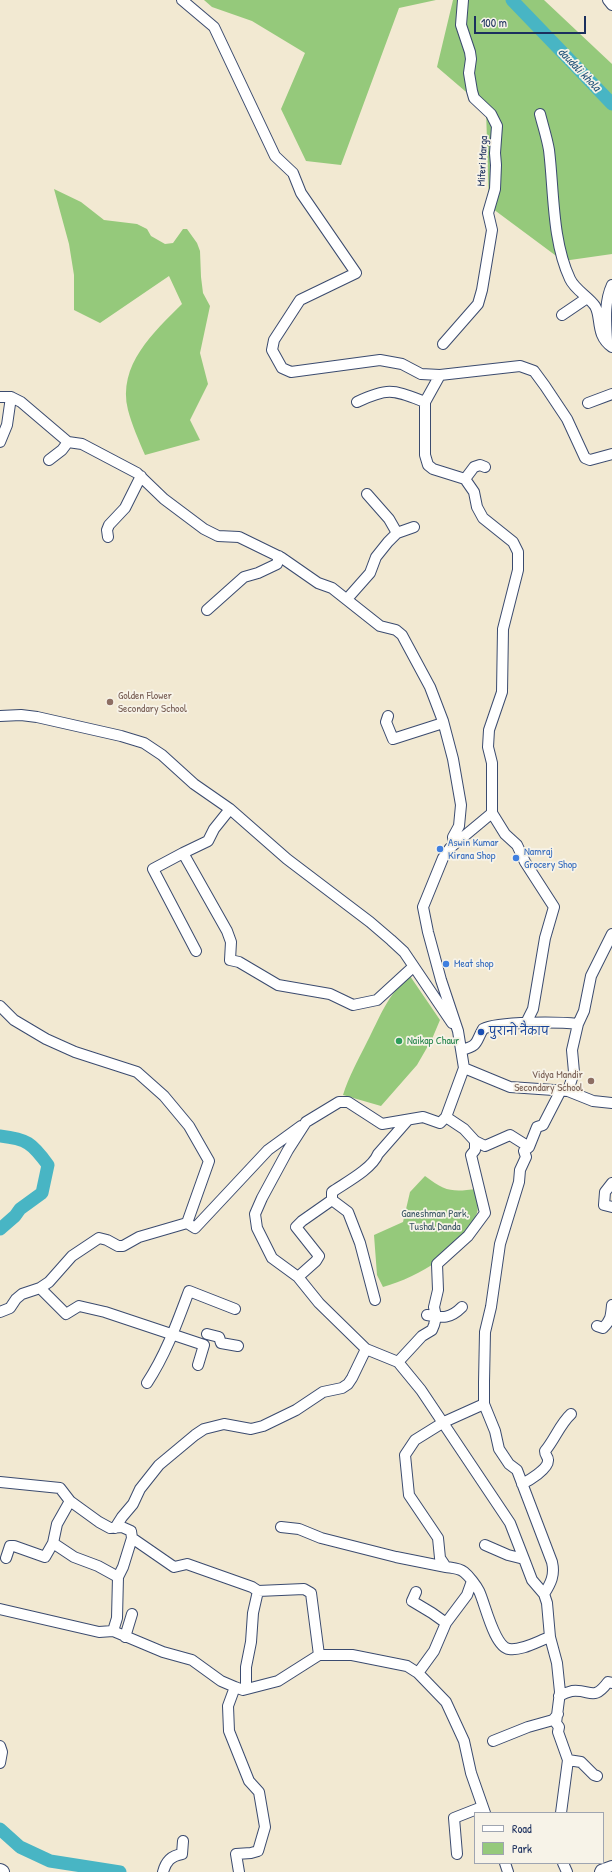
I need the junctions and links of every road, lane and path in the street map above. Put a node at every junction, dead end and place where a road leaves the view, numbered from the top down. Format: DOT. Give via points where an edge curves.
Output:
graph roads {
  1 [pos="182,0"];
  2 [pos="464,0"];
  3 [pos="608,0"];
  4 [pos="612,5"];
  5 [pos="540,114"];
  6 [pos="612,285"];
  7 [pos="587,298"];
  8 [pos="562,315"];
  9 [pos="443,344"];
  10 [pos="610,346"];
  11 [pos="440,376"];
  12 [pos="612,394"];
  13 [pos="0,397"];
  14 [pos="11,397"];
  15 [pos="357,402"];
  16 [pos="425,402"];
  17 [pos="588,402"];
  18 [pos="0,442"];
  19 [pos="68,442"];
  20 [pos="612,454"];
  21 [pos="48,460"];
  22 [pos="485,467"];
  23 [pos="141,476"];
  24 [pos="465,479"];
  25 [pos="367,494"];
  26 [pos="414,528"];
  27 [pos="397,533"];
  28 [pos="108,537"];
  29 [pos="279,556"];
  30 [pos="347,599"];
  31 [pos="207,610"];
  32 [pos="0,716"];
  33 [pos="388,716"];
  34 [pos="444,723"];
  35 [pos="230,809"];
  36 [pos="492,813"];
  37 [pos="454,844"];
  38 [pos="183,853"];
  39 [pos="611,940"];
  40 [pos="196,951"];
  41 [pos="413,967"];
  42 [pos="0,1006"];
  43 [pos="526,1024"];
  44 [pos="578,1024"];
  45 [pos="458,1031"];
  46 [pos="462,1050"];
  47 [pos="464,1068"];
  48 [pos="564,1091"];
  49 [pos="612,1103"];
  50 [pos="446,1117"];
  51 [pos="407,1121"];
  52 [pos="306,1122"];
  53 [pos="475,1141"];
  54 [pos="529,1147"];
  55 [pos="612,1183"];
  56 [pos="332,1200"];
  57 [pos="612,1207"];
  58 [pos="187,1223"];
  59 [pos="298,1277"];
  60 [pos="40,1288"];
  61 [pos="375,1300"];
  62 [pos="612,1305"];
  63 [pos="462,1307"];
  64 [pos="235,1309"];
  65 [pos="0,1312"];
  66 [pos="431,1316"];
  67 [pos="612,1319"];
  68 [pos="597,1326"];
  69 [pos="172,1335"];
  70 [pos="204,1345"];
  71 [pos="238,1346"];
  72 [pos="366,1349"];
  73 [pos="398,1362"];
  74 [pos="198,1365"];
  75 [pos="147,1383"];
  76 [pos="484,1404"];
  77 [pos="571,1414"];
  78 [pos="444,1422"];
  79 [pos="0,1482"];
  80 [pos="522,1484"];
  81 [pos="70,1501"];
  82 [pos="281,1527"];
  83 [pos="115,1528"];
  84 [pos="132,1538"];
  85 [pos="53,1543"];
  86 [pos="485,1545"];
  87 [pos="6,1558"];
  88 [pos="524,1559"];
  89 [pos="446,1567"];
  90 [pos="118,1577"];
  91 [pos="472,1581"];
  92 [pos="258,1591"];
  93 [pos="416,1592"];
  94 [pos="544,1594"];
  95 [pos="0,1609"];
  96 [pos="132,1614"];
  97 [pos="446,1623"];
  98 [pos="113,1631"];
  99 [pos="126,1637"];
  100 [pos="550,1637"];
  101 [pos="319,1655"];
  102 [pos="418,1673"];
  103 [pos="612,1683"];
  104 [pos="235,1687"];
  105 [pos="246,1689"];
  106 [pos="560,1696"];
  107 [pos="558,1714"];
  108 [pos="493,1741"];
  109 [pos="0,1746"];
  110 [pos="568,1760"];
  111 [pos="0,1763"];
  112 [pos="597,1776"];
  113 [pos="483,1810"];
  114 [pos="474,1812"];
  115 [pos="560,1812"];
  116 [pos="183,1841"];
  117 [pos="457,1854"];
  118 [pos="612,1866"];
  119 [pos="163,1872"];
  120 [pos="239,1872"];
  121 [pos="600,1872"];
  1 -- 11 [label="street" via="214,27 275,156 292,173 301,193 356,273 300,300 274,340 272,350 282,368 291,372 380,360 402,364 421,374"];
  2 -- 9 [label="street, Miteri Marga" via="461,24 470,52 469,73 472,92 474,98 491,114 497,126 495,189 488,213 492,230 478,304"];
  3 -- 4 [label="street"];
  5 -- 7 [label="street" via="549,148 556,229 565,269 571,282"];
  6 -- 10 [label="street" via="607,295 606,318"];
  7 -- 8 [label="street"];
  7 -- 10 [label="street" via="595,307 599,329"];
  11 -- 16 [label="street"];
  11 -- 20 [label="street" via="520,366 534,371 567,419 584,458 590,460"];
  12 -- 17 [label="street"];
  13 -- 14 [label="street"];
  14 -- 18 [label="street" via="7,425"];
  14 -- 19 [label="street" via="21,402"];
  15 -- 16 [label="street" via="384,391 401,393"];
  16 -- 24 [label="street" via="425,455 428,465"];
  19 -- 21 [label="street"];
  19 -- 23 [label="street" via="82,444"];
  22 -- 24 [label="street" via="474,467"];
  23 -- 28 [label="street" via="125,508 109,525"];
  23 -- 29 [label="street" via="164,499 204,529 218,536 238,537"];
  24 -- 36 [label="street" via="474,492 477,508 483,518 513,542 518,552 518,570 503,630 502,692 489,730"];
  25 -- 27 [label="street" via="388,518"];
  26 -- 27 [label="street"];
  27 -- 30 [label="street" via="376,557 370,573"];
  29 -- 30 [label="street"];
  29 -- 31 [label="street" via="276,564 244,578"];
  30 -- 34 [label="street" via="380,626 396,630 402,635 427,681"];
  32 -- 35 [label="street" via="37,717 144,743 162,755 194,784"];
  33 -- 34 [label="street" via="386,722 393,740"];
  34 -- 37 [label="street" via="461,804 459,826 453,837"];
  35 -- 38 [label="street" via="214,829 208,842"];
  35 -- 41 [label="street" via="287,859 380,931 404,952"];
  36 -- 37 [label="street"];
  36 -- 43 [label="street" via="505,834 517,845 554,907 545,938 533,1009"];
  37 -- 45 [label="street" via="443,858 423,907 441,980"];
  38 -- 40 [label="street" via="153,869"];
  38 -- 41 [label="street" via="227,931 231,942 230,960 240,962 278,985 330,994 353,1005 377,1000"];
  39 -- 44 [label="street" via="591,976 584,1011"];
  41 -- 45 [label="street"];
  42 -- 58 [label="street" via="14,1020 46,1039 75,1052 137,1072 164,1096 189,1126 209,1161"];
  43 -- 44 [label="street"];
  43 -- 46 [label="street" via="488,1026 483,1029 473,1047"];
  44 -- 48 [label="street" via="572,1050 574,1072"];
  45 -- 46 [label="street"];
  46 -- 47 [label="street"];
  47 -- 48 [label="street" via="510,1087"];
  47 -- 50 [label="street"];
  48 -- 49 [label="street" via="593,1101"];
  48 -- 54 [label="street" via="543,1125 537,1127"];
  50 -- 51 [label="street" via="440,1123 423,1116"];
  50 -- 53 [label="street" via="464,1129"];
  51 -- 52 [label="street" via="382,1124 348,1102 339,1102"];
  51 -- 56 [label="street" via="376,1159 332,1192"];
  52 -- 58 [label="street" via="268,1150 199,1226 195,1228"];
  52 -- 59 [label="street" via="288,1150 255,1214 257,1228 272,1258"];
  53 -- 54 [label="street" via="485,1146 510,1135"];
  53 -- 66 [label="street" via="475,1150 471,1155 485,1213 468,1236 437,1264 438,1290"];
  54 -- 76 [label="street" via="524,1151 526,1157 520,1170 519,1182 500,1244 485,1332"];
  55 -- 57 [label="street" via="605,1192 604,1205"];
  56 -- 59 [label="street" via="296,1227 319,1256"];
  56 -- 61 [label="street" via="348,1212 360,1243"];
  58 -- 60 [label="street" via="139,1237 123,1246 99,1238 72,1256 49,1282"];
  59 -- 72 [label="street" via="319,1303"];
  60 -- 65 [label="street" via="22,1294 10,1308"];
  60 -- 69 [label="street" via="66,1314 79,1306 106,1312"];
  62 -- 67 [label="street"];
  63 -- 66 [label="street" via="453,1316"];
  64 -- 69 [label="street" via="189,1291"];
  66 -- 73 [label="street" via="432,1330 422,1336"];
  67 -- 68 [label="street" via="603,1328"];
  69 -- 70 [label="street"];
  69 -- 75 [label="street"];
  70 -- 71 [label="street" via="208,1331 219,1337 221,1343"];
  70 -- 74 [label="street"];
  72 -- 73 [label="street"];
  72 -- 83 [label="street" via="352,1378 342,1388 323,1392 296,1410 263,1426 251,1429 224,1424 204,1429 195,1435 159,1465"];
  73 -- 78 [label="street"];
  76 -- 78 [label="street"];
  76 -- 80 [label="street" via="499,1449 509,1464 517,1470"];
  77 -- 80 [label="street" via="545,1451 547,1465 535,1478"];
  78 -- 88 [label="street" via="510,1523"];
  78 -- 89 [label="street" via="415,1440 405,1455 409,1495 438,1538 440,1558"];
  79 -- 81 [label="street" via="60,1488"];
  80 -- 94 [label="street" via="554,1570"];
  81 -- 83 [label="street" via="99,1522"];
  81 -- 85 [label="street" via="57,1524"];
  82 -- 89 [label="street" via="299,1529 321,1538"];
  83 -- 84 [label="street" via="122,1527 131,1531"];
  84 -- 90 [label="street"];
  84 -- 92 [label="street" via="174,1567 187,1564"];
  85 -- 87 [label="street" via="45,1557 10,1546"];
  85 -- 90 [label="street" via="74,1558 98,1566"];
  86 -- 88 [label="street"];
  88 -- 94 [label="street" via="532,1580"];
  89 -- 91 [label="street" via="464,1572"];
  90 -- 98 [label="street" via="117,1618"];
  91 -- 97 [label="street" via="467,1595"];
  91 -- 100 [label="street" via="479,1590 491,1624 507,1649 515,1649"];
  92 -- 101 [label="street" via="304,1589 311,1593"];
  92 -- 105 [label="street" via="246,1667"];
  93 -- 97 [label="street" via="412,1601"];
  94 -- 100 [label="street"];
  95 -- 98 [label="street" via="99,1632"];
  96 -- 99 [label="street"];
  97 -- 102 [label="street" via="436,1647"];
  98 -- 99 [label="street"];
  99 -- 104 [label="street" via="192,1660 221,1681"];
  100 -- 106 [label="street" via="557,1663"];
  101 -- 102 [label="street" via="352,1655 407,1666"];
  101 -- 105 [label="street" via="278,1681"];
  102 -- 113 [label="street" via="446,1702 464,1741"];
  103 -- 106 [label="street" via="608,1682 601,1691 593,1694 572,1691"];
  104 -- 105 [label="street"];
  104 -- 120 [label="street" via="228,1706 229,1731 249,1781 259,1792 265,1826 258,1850 236,1854"];
  106 -- 107 [label="street"];
  107 -- 108 [label="street" via="553,1720"];
  107 -- 110 [label="street" via="556,1723"];
  109 -- 111 [label="street"];
  110 -- 112 [label="street" via="581,1762"];
  110 -- 115 [label="street"];
  114 -- 117 [label="street" via="454,1818"];
  116 -- 119 [label="street" via="182,1854 173,1856 165,1864"];
  118 -- 121 [label="street"];
}
